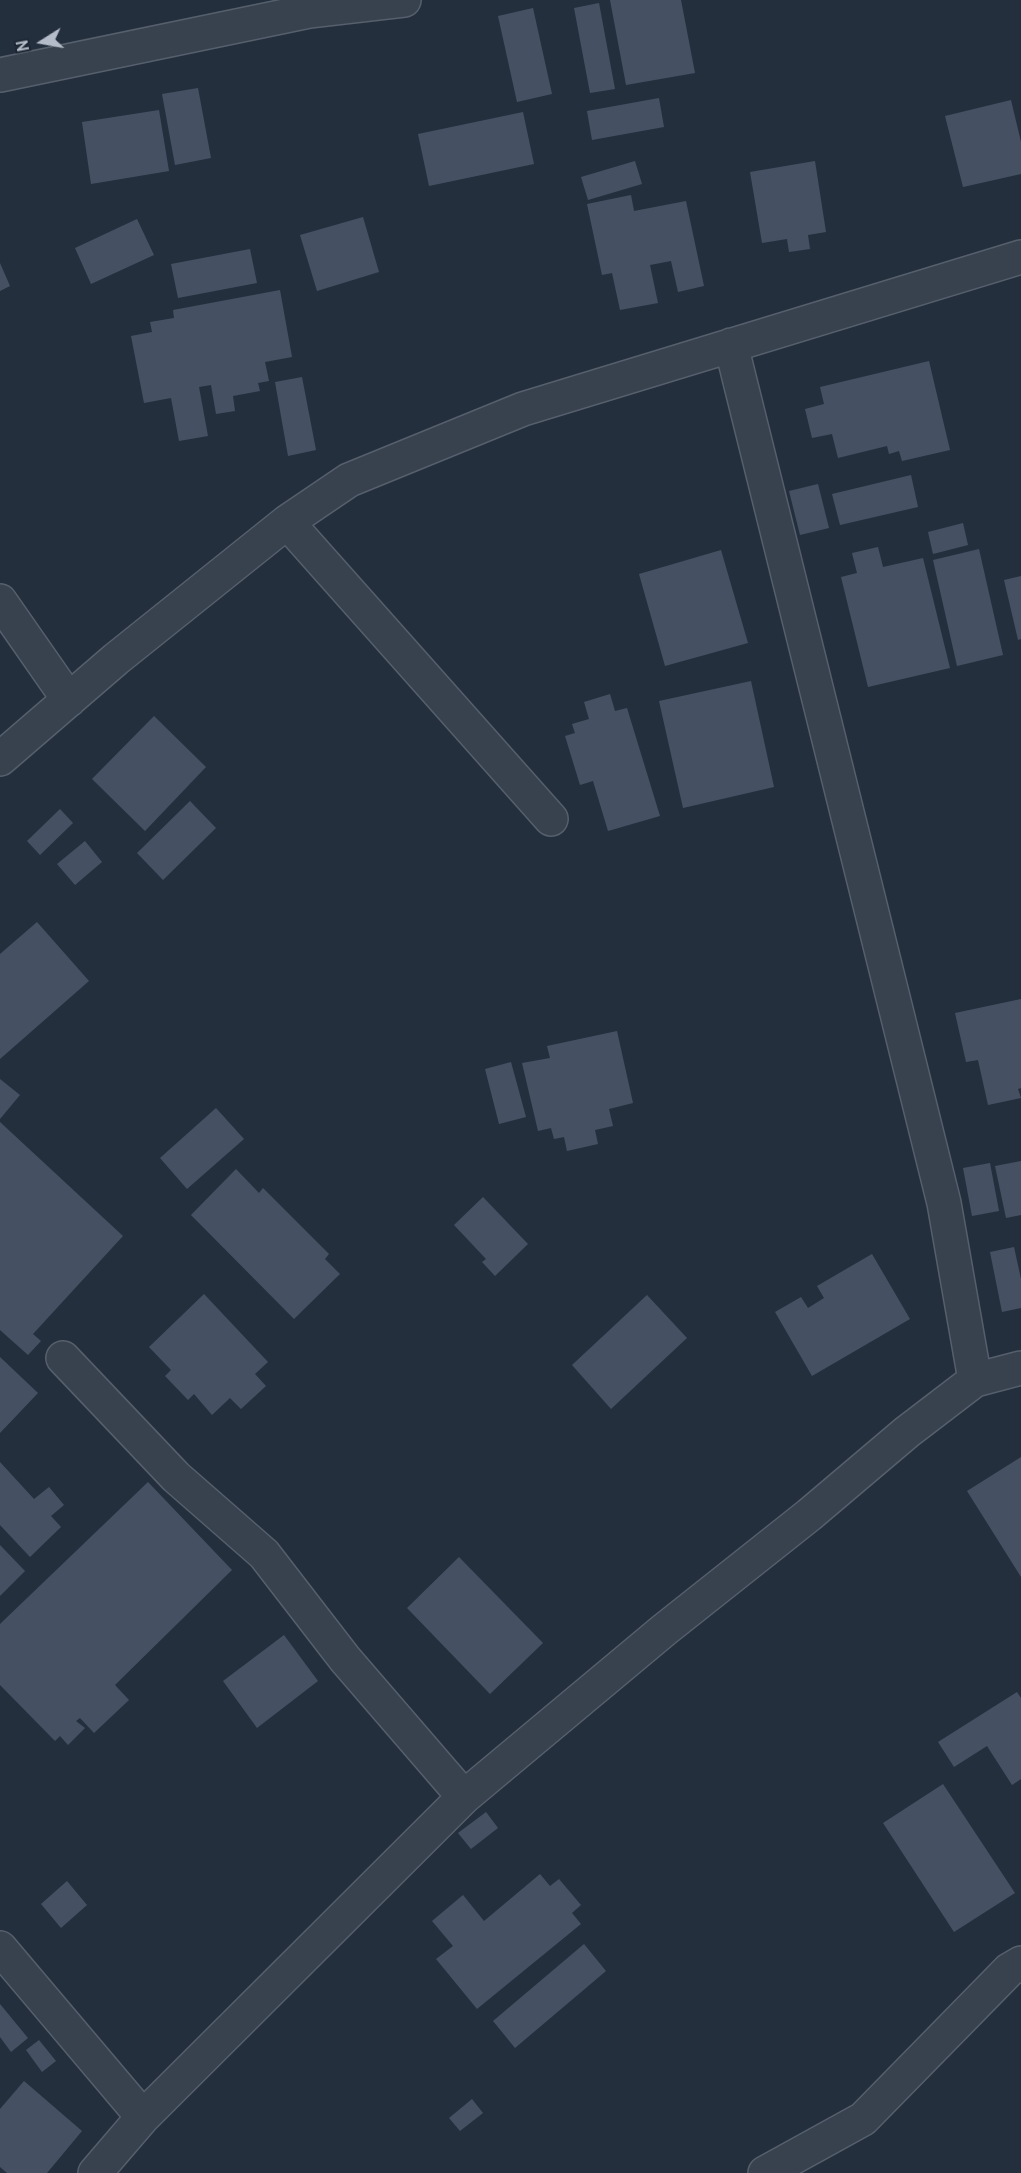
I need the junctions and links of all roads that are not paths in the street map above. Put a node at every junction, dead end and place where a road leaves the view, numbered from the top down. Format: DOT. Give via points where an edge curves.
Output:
graph roads {
  1 [pos="269,0"];
  2 [pos="404,0"];
  3 [pos="242,26"];
  4 [pos="0,75"];
  5 [pos="1021,257"];
  6 [pos="731,345"];
  7 [pos="287,522"];
  8 [pos="0,601"];
  9 [pos="69,700"];
  10 [pos="0,759"];
  11 [pos="550,819"];
  12 [pos="63,1358"];
  13 [pos="1021,1368"];
  14 [pos="975,1380"];
  15 [pos="464,1797"];
  16 [pos="0,1948"];
  17 [pos="1021,1963"];
  18 [pos="144,2117"];
  19 [pos="95,2173"];
  20 [pos="765,2173"];
  1 -- 3 [label="street" via="266,10"];
  2 -- 3 [label="street" via="309,11"];
  3 -- 4 [label="street"];
  5 -- 6 [label="street"];
  6 -- 7 [label="street" via="523,409 349,480"];
  6 -- 14 [label="street" via="944,1203"];
  7 -- 9 [label="street"];
  7 -- 11 [label="street"];
  8 -- 9 [label="street"];
  9 -- 10 [label="street"];
  12 -- 15 [label="street" via="176,1477 264,1554 345,1659"];
  13 -- 14 [label="street"];
  14 -- 15 [label="street"];
  15 -- 18 [label="street"];
  16 -- 18 [label="street"];
  17 -- 20 [label="street" via="1009,1970 863,2119"];
  18 -- 19 [label="street"];
}
